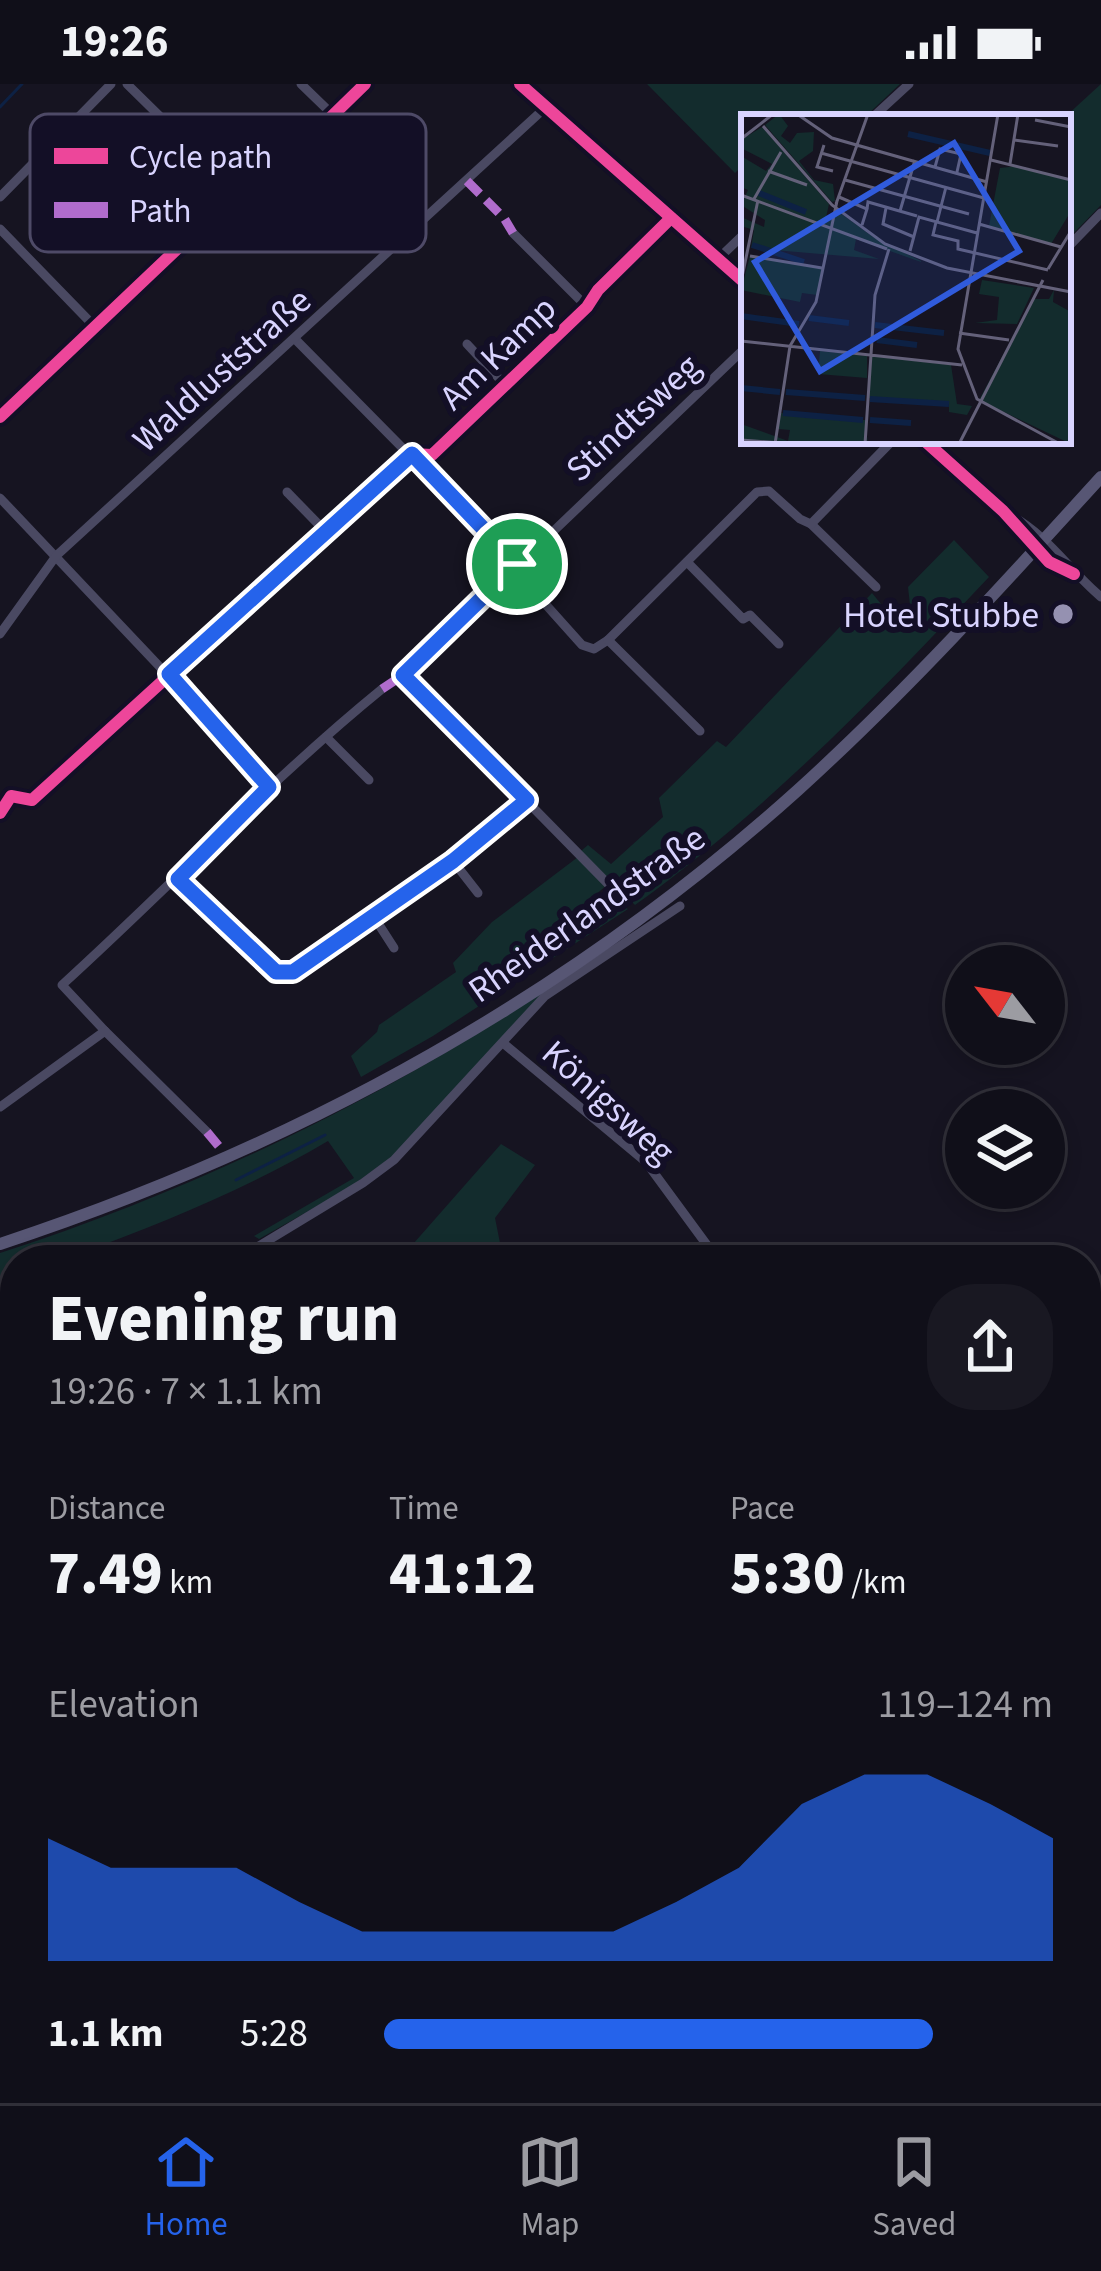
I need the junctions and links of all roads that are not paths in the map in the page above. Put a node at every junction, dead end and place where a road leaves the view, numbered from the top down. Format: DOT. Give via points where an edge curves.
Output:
graph roads {
  1 [pos="111,84"];
  2 [pos="127,84"];
  3 [pos="301,84"];
  4 [pos="365,84"];
  5 [pos="520,84"];
  6 [pos="909,84"];
  7 [pos="546,107"];
  8 [pos="82,114"];
  9 [pos="158,114"];
  10 [pos="331,114"];
  11 [pos="335,114"];
  12 [pos="876,114"];
  13 [pos="30,166"];
  14 [pos="0,197"];
  15 [pos="1101,213"];
  16 [pos="426,218"];
  17 [pos="0,229"];
  18 [pos="513,233"];
  19 [pos="741,237"];
  20 [pos="1071,244"];
  21 [pos="175,252"];
  22 [pos="389,252"];
  23 [pos="718,259"];
  24 [pos="741,279"];
  25 [pos="598,290"];
  26 [pos="587,308"];
  27 [pos="96,328"];
  28 [pos="295,339"];
  29 [pos="467,344"];
  30 [pos="741,352"];
  31 [pos="506,386"];
  32 [pos="0,417"];
  33 [pos="889,444"];
  34 [pos="928,444"];
  35 [pos="412,454"];
  36 [pos="1101,477"];
  37 [pos="287,492"];
  38 [pos="0,498"];
  39 [pos="812,524"];
  40 [pos="326,531"];
  41 [pos="1040,544"];
  42 [pos="56,556"];
  43 [pos="687,562"];
  44 [pos="515,566"];
  45 [pos="876,587"];
  46 [pos="1101,597"];
  47 [pos="0,634"];
  48 [pos="608,640"];
  49 [pos="779,644"];
  50 [pos="169,674"];
  51 [pos="382,689"];
  52 [pos="700,731"];
  53 [pos="326,737"];
  54 [pos="369,780"];
  55 [pos="269,787"];
  56 [pos="0,789"];
  57 [pos="11,796"];
  58 [pos="527,800"];
  59 [pos="0,813"];
  60 [pos="453,861"];
  61 [pos="178,879"];
  62 [pos="615,891"];
  63 [pos="478,893"];
  64 [pos="680,906"];
  65 [pos="374,917"];
  66 [pos="394,947"];
  67 [pos="105,1030"];
  68 [pos="503,1043"];
  69 [pos="1,1105"];
  70 [pos="206,1132"];
  71 [pos="0,1244"];
  72 [pos="261,1245"];
  73 [pos="707,1245"];
  1 -- 8 [label="street"];
  2 -- 9 [label="street"];
  3 -- 10 [label="street"];
  4 -- 11 [label="street"];
  5 -- 7 [label="street"];
  6 -- 12 [label="street"];
  7 -- 16 [label="street, Waldluststraße"];
  7 -- 23 [label="street"];
  13 -- 14 [label="street"];
  15 -- 20 [label="street"];
  17 -- 27 [label="street"];
  18 -- 26 [label="street, Am Kamp"];
  19 -- 23 [label="street"];
  21 -- 27 [label="street"];
  22 -- 28 [label="street, Waldluststraße"];
  23 -- 24 [label="street"];
  25 -- 26 [label="street, Am Kamp"];
  26 -- 31 [label="street, Am Kamp"];
  27 -- 32 [label="street"];
  28 -- 35 [label="street"];
  28 -- 42 [label="street, Waldluststraße"];
  29 -- 31 [label="street, Am Kamp"];
  30 -- 44 [label="street, Stindtsweg"];
  31 -- 35 [label="street, Am Kamp" via="432,455"];
  33 -- 39 [label="street"];
  34 -- 41 [label="street"];
  35 -- 40 [label="street, Am Kamp"];
  35 -- 44 [label="street"];
  36 -- 41 [label="main road, Rheiderlandstraße"];
  37 -- 40 [label="street"];
  38 -- 42 [label="street"];
  39 -- 43 [label="street" via="769,491 757,492"];
  39 -- 45 [label="street"];
  40 -- 50 [label="street, Am Kamp"];
  41 -- 46 [label="street" via="1049,562"];
  41 -- 71 [label="main road, Rheiderlandstraße" via="797,790 586,958 324,1114 122,1202"];
  42 -- 47 [label="street, Waldluststraße"];
  42 -- 50 [label="street"];
  43 -- 48 [label="street"];
  43 -- 49 [label="street"];
  44 -- 48 [label="street" via="582,646"];
  44 -- 58 [label="street, Stindtsweg" via="403,675"];
  48 -- 52 [label="street"];
  50 -- 55 [label="street"];
  50 -- 57 [label="street, Am Kamp" via="32,800"];
  51 -- 53 [label="street"];
  53 -- 54 [label="street"];
  53 -- 55 [label="street"];
  55 -- 61 [label="street"];
  56 -- 57 [label="street"];
  57 -- 59 [label="street"];
  58 -- 60 [label="street"];
  58 -- 62 [label="street"];
  60 -- 63 [label="street"];
  60 -- 65 [label="street"];
  61 -- 65 [label="street" via="276,972 293,972"];
  61 -- 67 [label="street" via="62,985"];
  64 -- 68 [label="street" via="545,996"];
  65 -- 66 [label="street"];
  67 -- 69 [label="street"];
  67 -- 70 [label="street"];
  68 -- 72 [label="street" via="394,1160"];
  68 -- 73 [label="street, Königsweg" via="646,1162"];
}
